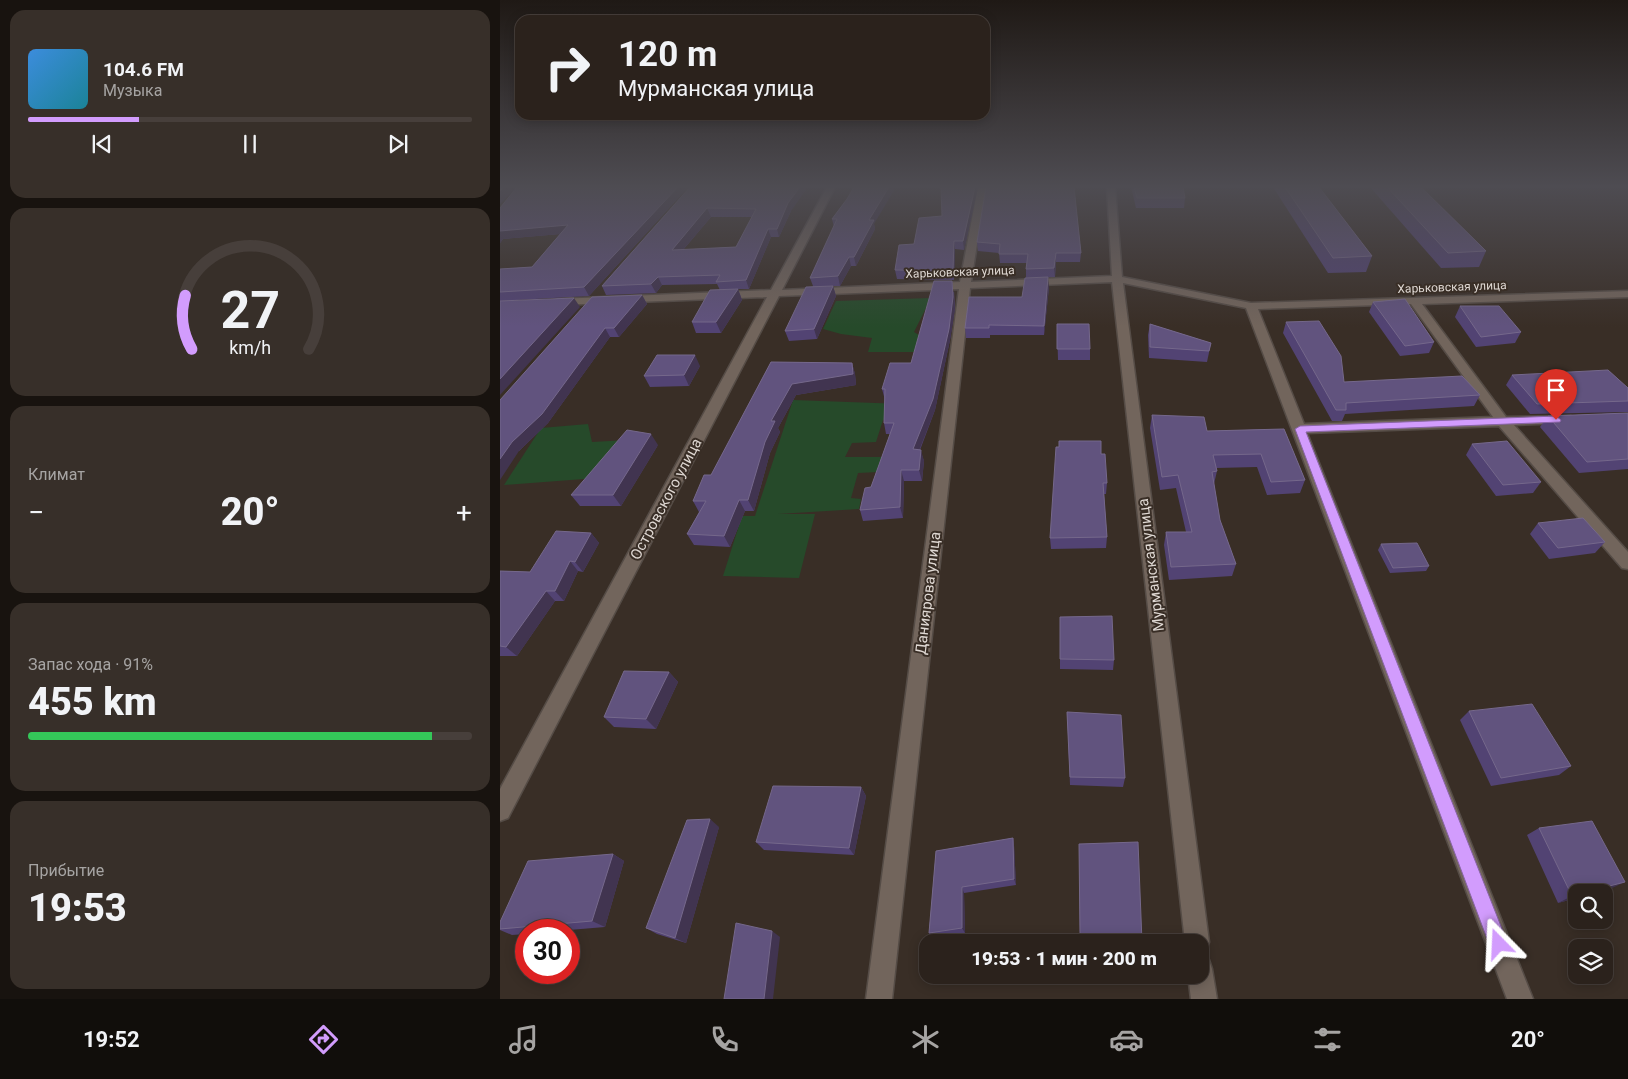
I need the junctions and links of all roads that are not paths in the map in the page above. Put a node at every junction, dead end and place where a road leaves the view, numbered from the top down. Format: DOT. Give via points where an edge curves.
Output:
graph roads {
  1 [pos="807,234"];
  2 [pos="974,234"];
  3 [pos="1114,234"];
  4 [pos="1117,279"];
  5 [pos="965,286"];
  6 [pos="605,287"];
  7 [pos="775,294"];
  8 [pos="1628,294"];
  9 [pos="592,301"];
  10 [pos="1415,302"];
  11 [pos="546,303"];
  12 [pos="1251,306"];
  13 [pos="579,316"];
  14 [pos="1580,419"];
  15 [pos="1503,422"];
  16 [pos="1300,429"];
  17 [pos="1628,564"];
  18 [pos="500,810"];
  19 [pos="1196,934"];
  20 [pos="1202,984"];
  21 [pos="879,999"];
  22 [pos="1204,999"];
  23 [pos="1520,999"];
  1 -- 7 [label="street, Островского улица"];
  2 -- 5 [label="street, Даниярова улица"];
  3 -- 4 [label="street, Мурманская улица"];
  4 -- 5 [label="street, Харьковская улица"];
  4 -- 12 [label="street, Харьковская улица"];
  4 -- 19 [label="street, Мурманская улица"];
  5 -- 7 [label="street, Харьковская улица"];
  5 -- 21 [label="street, Даниярова улица"];
  6 -- 9 [label="street"];
  7 -- 9 [label="street, Харьковская улица"];
  7 -- 18 [label="street, Островского улица"];
  8 -- 10 [label="street, Харьковская улица"];
  9 -- 11 [label="street, Харьковская улица"];
  9 -- 13 [label="street"];
  10 -- 12 [label="street, Харьковская улица"];
  10 -- 15 [label="street"];
  12 -- 16 [label="street"];
  14 -- 15 [label="street"];
  15 -- 16 [label="street"];
  15 -- 17 [label="street"];
  16 -- 23 [label="street"];
  20 -- 22 [label="street"];
}
